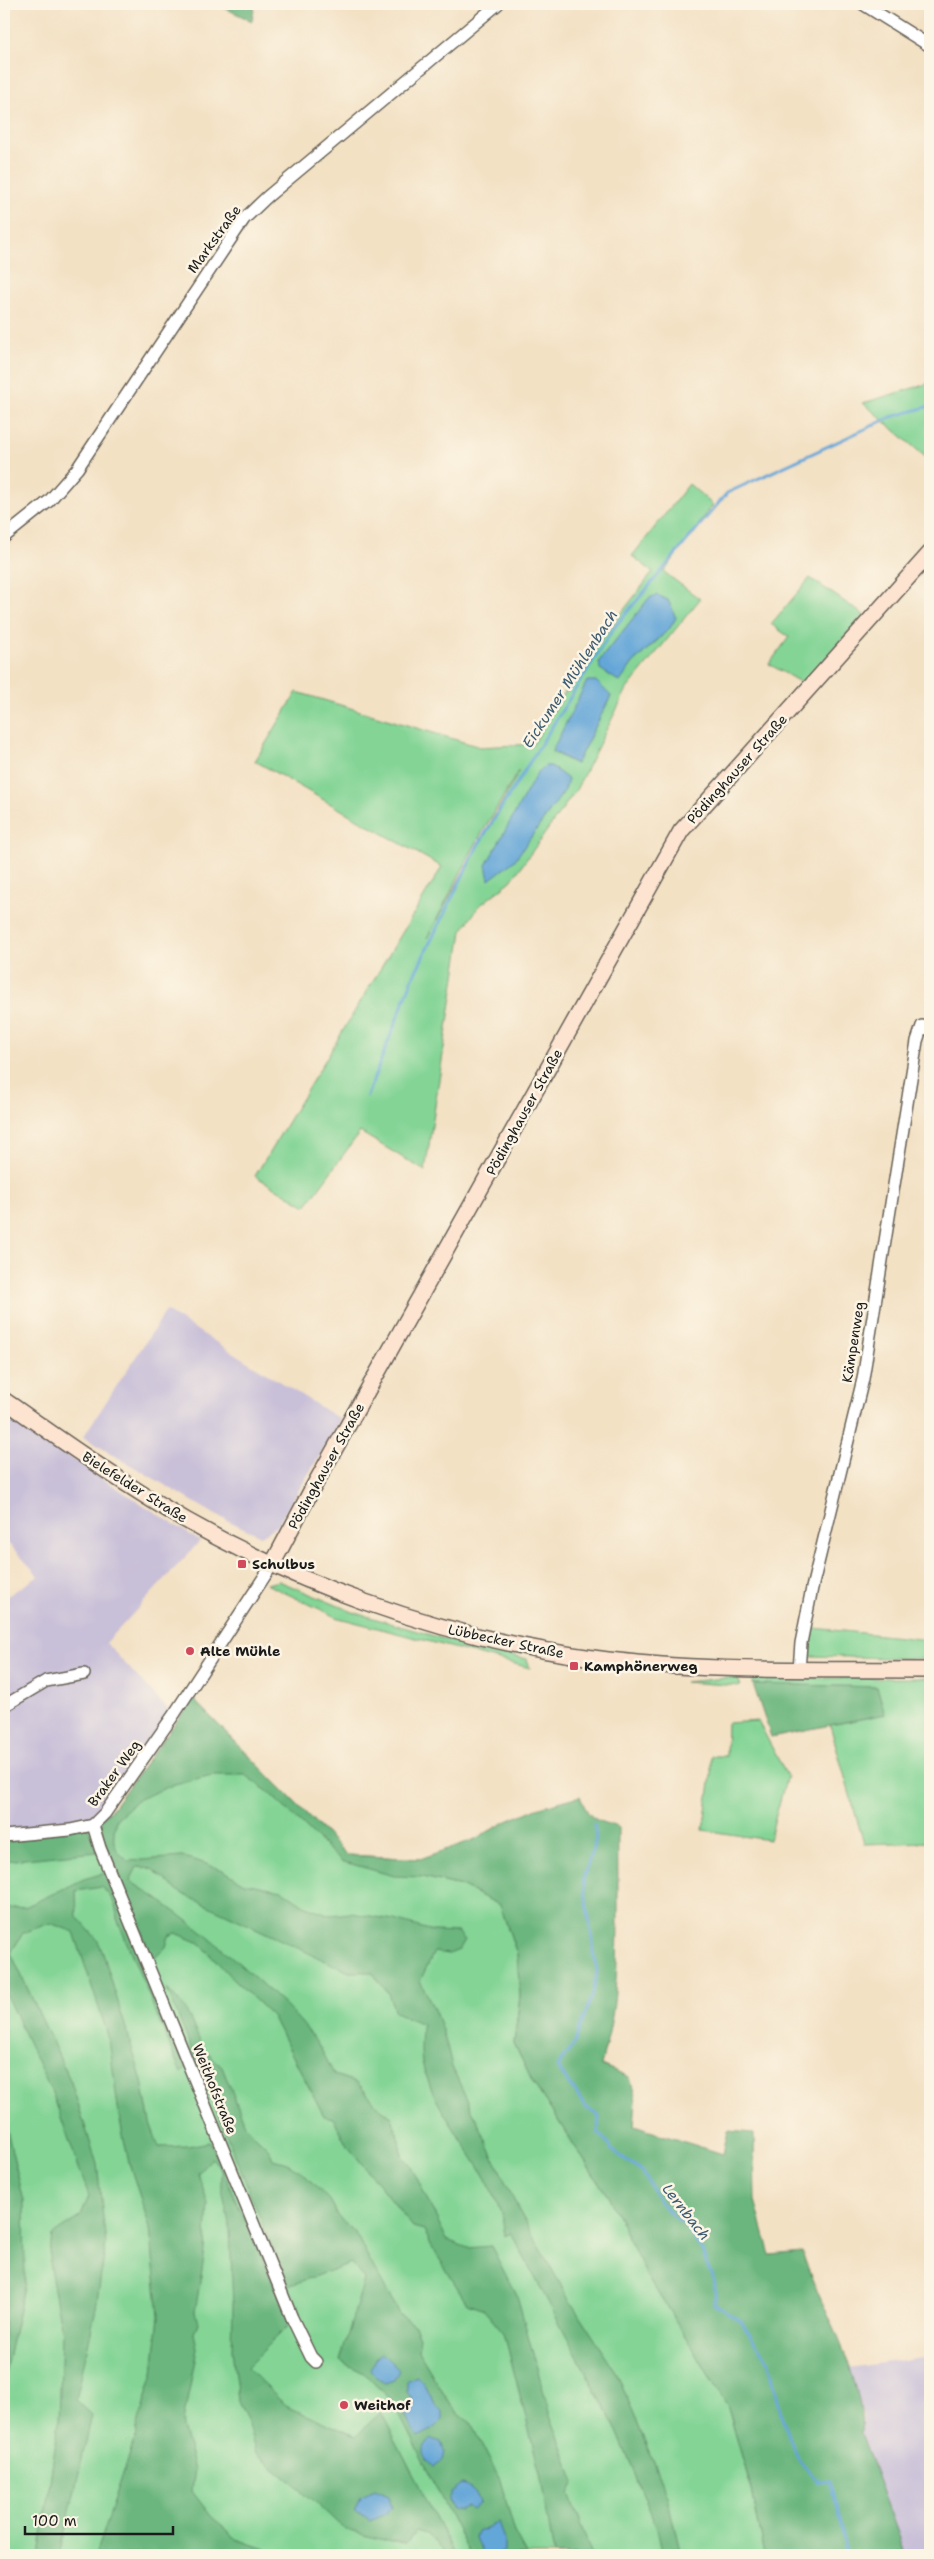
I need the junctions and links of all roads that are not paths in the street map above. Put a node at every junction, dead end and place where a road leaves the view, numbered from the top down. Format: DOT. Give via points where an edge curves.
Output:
graph roads {
  1 [pos="498,4"];
  2 [pos="863,4"];
  3 [pos="930,46"];
  4 [pos="4,537"];
  5 [pos="930,553"];
  6 [pos="930,1030"];
  7 [pos="4,1400"];
  8 [pos="272,1565"];
  9 [pos="799,1670"];
  10 [pos="930,1670"];
  11 [pos="84,1674"];
  12 [pos="4,1706"];
  13 [pos="175,1713"];
  14 [pos="92,1824"];
  15 [pos="4,1836"];
  16 [pos="316,2362"];
  1 -- 4 [label="street, Markstraße" via="266,197 244,219 77,469 49,501"];
  2 -- 3 [label="street"];
  5 -- 8 [label="street, Pödinghauser Straße" via="681,831"];
  6 -- 9 [label="street, Kämpenweg" via="922,1026 917,1041 863,1379 812,1588"];
  7 -- 8 [label="street, Bielefelder Straße" via="153,1501"];
  8 -- 9 [label="street, Lübbecker Straße" via="357,1599 436,1624 539,1650 594,1659 696,1668"];
  8 -- 13 [label="street, Pödinghauser Straße"];
  9 -- 10 [label="street, Lübbecker Straße"];
  11 -- 12 [label="street" via="46,1681"];
  13 -- 14 [label="street, Braker Weg" via="111,1805"];
  14 -- 15 [label="street, Braker Weg" via="70,1830"];
  14 -- 16 [label="street, Weithofstraße" via="292,2318"];
}
